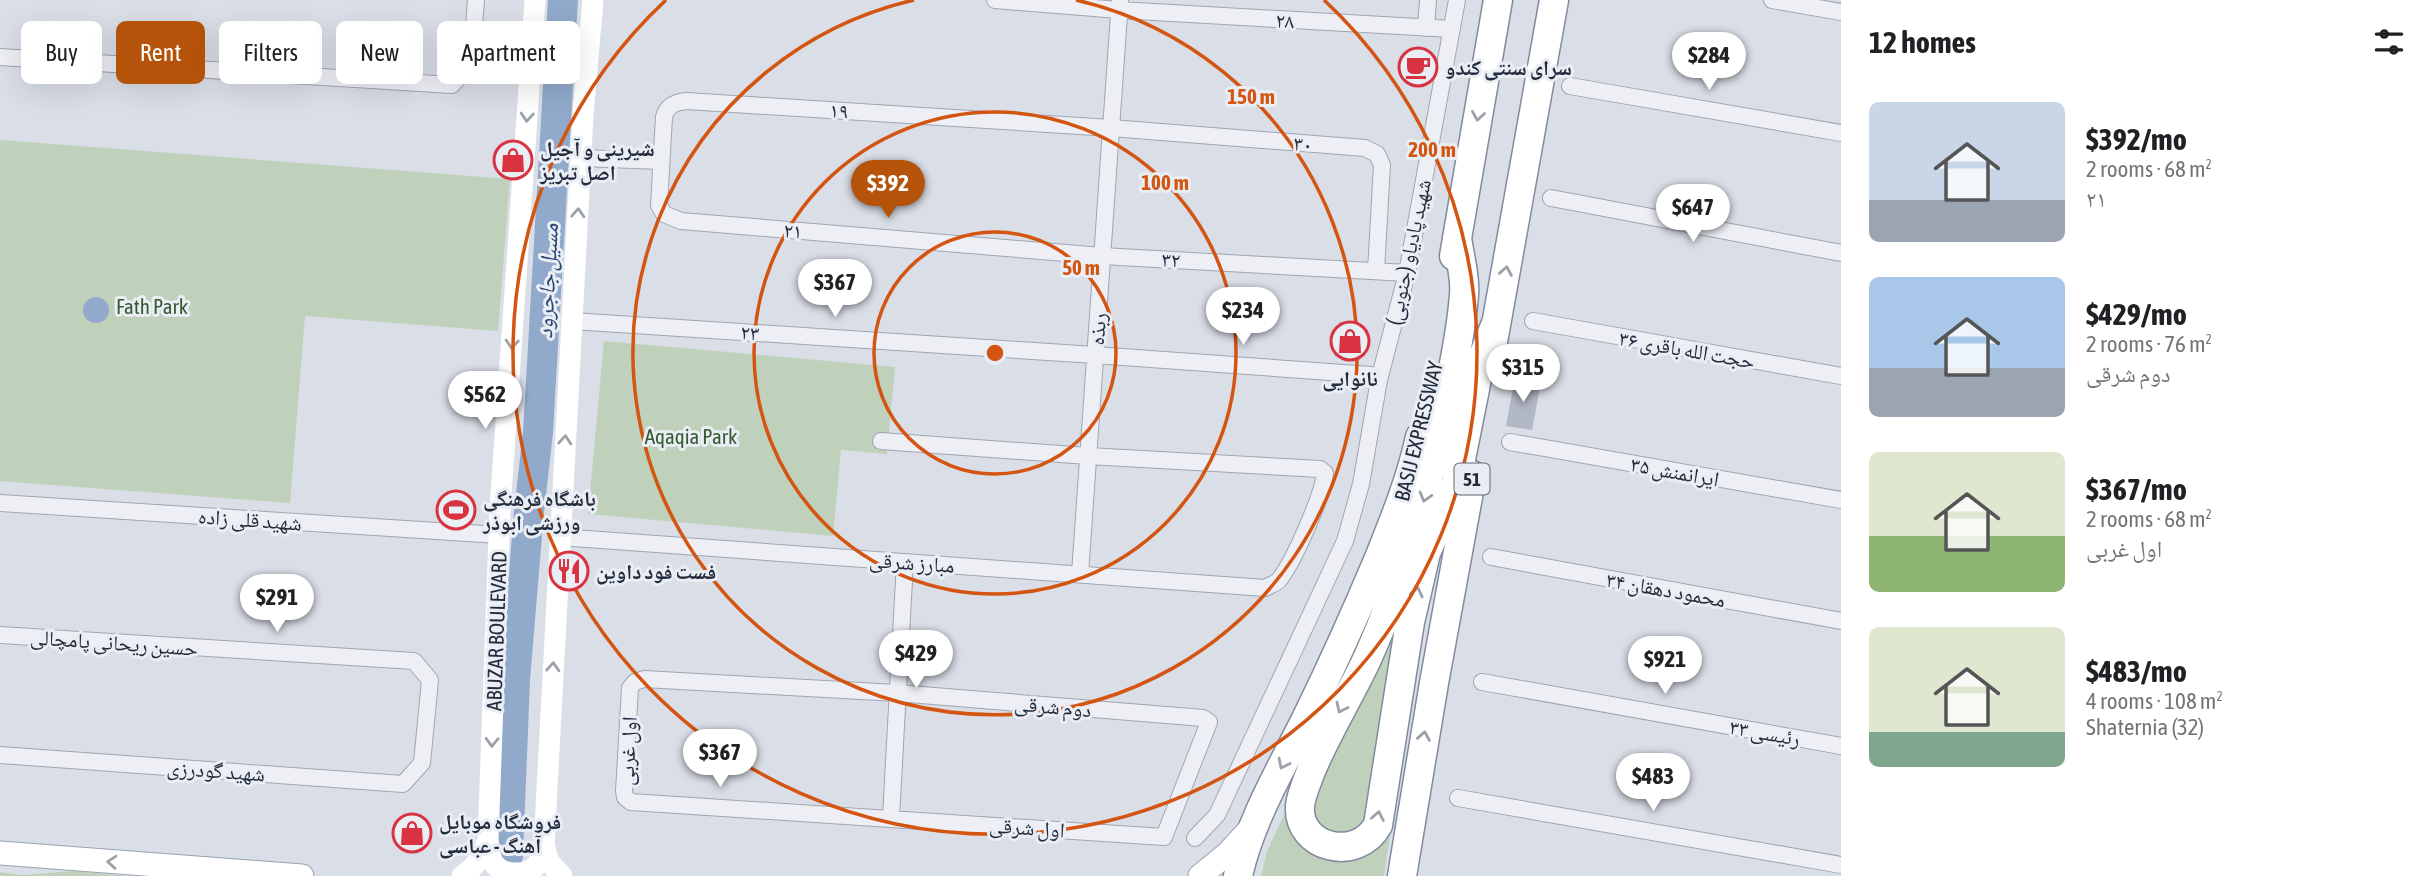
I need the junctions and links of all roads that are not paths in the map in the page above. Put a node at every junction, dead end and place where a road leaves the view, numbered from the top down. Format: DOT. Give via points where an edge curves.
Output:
graph roads {
  1 [pos="476,0"];
  2 [pos="536,0"];
  3 [pos="593,0"];
  4 [pos="995,0"];
  5 [pos="1428,0"];
  6 [pos="1457,0"];
  7 [pos="1497,0"];
  8 [pos="1554,0"];
  9 [pos="1772,0"];
  10 [pos="1119,5"];
  11 [pos="1841,12"];
  12 [pos="1426,28"];
  13 [pos="1452,29"];
  14 [pos="0,57"];
  15 [pos="1570,86"];
  16 [pos="1111,128"];
  17 [pos="1841,133"];
  18 [pos="581,158"];
  19 [pos="662,161"];
  20 [pos="1551,198"];
  21 [pos="659,205"];
  22 [pos="1457,237"];
  23 [pos="1841,253"];
  24 [pos="1102,256"];
  25 [pos="1376,271"];
  26 [pos="1407,273"];
  27 [pos="572,321"];
  28 [pos="1533,321"];
  29 [pos="1496,323"];
  30 [pos="1095,355"];
  31 [pos="1841,376"];
  32 [pos="1379,380"];
  33 [pos="881,440"];
  34 [pos="1510,442"];
  35 [pos="1088,456"];
  36 [pos="1841,500"];
  37 [pos="0,503"];
  38 [pos="499,535"];
  39 [pos="559,537"];
  40 [pos="1491,557"];
  41 [pos="905,562"];
  42 [pos="1080,574"];
  43 [pos="1841,621"];
  44 [pos="0,635"];
  45 [pos="1482,682"];
  46 [pos="630,688"];
  47 [pos="897,693"];
  48 [pos="1841,746"];
  49 [pos="0,755"];
  50 [pos="422,763"];
  51 [pos="1458,798"];
  52 [pos="891,817"];
  53 [pos="1256,822"];
  54 [pos="1164,837"];
  55 [pos="1195,838"];
  56 [pos="488,840"];
  57 [pos="544,845"];
  58 [pos="0,853"];
  59 [pos="44,859"];
  60 [pos="0,862"];
  61 [pos="1841,865"];
  62 [pos="302,876"];
  63 [pos="462,876"];
  64 [pos="562,876"];
  65 [pos="1200,876"];
  66 [pos="1238,876"];
  67 [pos="1402,876"];
  1 -- 14 [label="street" via="471,64 452,85"];
  2 -- 38 [label="main road, ABUZAR BOULEVARD, one-way"];
  3 -- 18 [label="main road"];
  4 -- 10 [label="street, ۲۸"];
  5 -- 12 [label="street"];
  6 -- 13 [label="street, شهید پادیاو (جنوبی)"];
  7 -- 22 [label="highway, BASIJ EXPRESSWAY, one-way"];
  29 -- 8 [label="highway, 51, one-way"];
  9 -- 11 [label="street"];
  10 -- 12 [label="street, ۲۸"];
  10 -- 16 [label="street, ربذه"];
  12 -- 13 [label="street, ۲۸"];
  13 -- 26 [label="street, شهید پادیاو (جنوبی)"];
  15 -- 17 [label="street"];
  16 -- 19 [label="street, ۱۹" via="687,101 675,102 665,110"];
  16 -- 24 [label="street, ربذه"];
  16 -- 25 [label="street, ۳۰" via="1366,148 1377,153 1382,165"];
  18 -- 19 [label="street"];
  27 -- 18 [label="main road, one-way"];
  19 -- 21 [label="street, ۱۹"];
  20 -- 23 [label="street"];
  21 -- 24 [label="street, ۲۱" via="664,214 681,221"];
  22 -- 29 [label="highway, one-way" via="1465,292 1426,494 1390,606 1318,755 1300,804 1308,833 1333,846 1359,845 1378,825 1410,622 1426,553 1456,484 1480,364"];
  22 -- 53 [label="highway, BASIJ EXPRESSWAY, one-way" via="1414,465 1349,631"];
  24 -- 25 [label="street, ۳۲"];
  24 -- 30 [label="street, ربذه"];
  25 -- 26 [label="street, ۳۲"];
  26 -- 32 [label="street, شهید پادیاو (جنوبی)"];
  27 -- 30 [label="street, ۲۳"];
  39 -- 27 [label="main road, one-way"];
  28 -- 31 [label="street, حجت الله باقری ۳۶"];
  67 -- 29 [label="highway, 51, one-way"];
  30 -- 32 [label="street, ۲۳"];
  30 -- 35 [label="street, ربذه"];
  32 -- 55 [label="street, شهید پادیاو (جنوبی)" via="1361,484 1345,541 1217,815"];
  33 -- 35 [label="street"];
  34 -- 36 [label="street, ایرانمنش ۳۵"];
  35 -- 42 [label="street, ربذه"];
  35 -- 42 [label="street, مبارز شرقی" via="1320,469 1325,473 1320,495 1286,570 1277,583 1265,588"];
  37 -- 38 [label="street, شهید قلی زاده"];
  38 -- 56 [label="main road, ABUZAR BOULEVARD, one-way"];
  39 -- 41 [label="street, مبارز شرقی"];
  57 -- 39 [label="main road, one-way"];
  40 -- 43 [label="street, محمود دهقان ۳۴"];
  41 -- 42 [label="street, مبارز شرقی"];
  41 -- 47 [label="street"];
  44 -- 50 [label="street, حسین ریحانی پامچالی" via="414,661 430,680"];
  45 -- 48 [label="street, رئیسی ۳۳"];
  46 -- 47 [label="street, دوم شرقی" via="644,679"];
  46 -- 52 [label="street, اول غربی" via="624,790 631,802"];
  47 -- 52 [label="street"];
  47 -- 54 [label="street, دوم شرقی" via="1208,720"];
  49 -- 50 [label="street, شهید گودرزی" via="403,784"];
  51 -- 61 [label="street"];
  52 -- 54 [label="street, اول شرقی"];
  53 -- 65 [label="main road"];
  53 -- 66 [label="highway, BASIJ EXPRESSWAY"];
  56 -- 57 [label="main road" via="491,860 499,871 513,876 538,864"];
  56 -- 63 [label="main road, ABUZAR BOULEVARD" via="474,869"];
  57 -- 64 [label="main road" via="549,862"];
  58 -- 59 [label="main road"];
  59 -- 60 [label="main road"];
  62 -- 59 [label="main road, one-way"];
}
